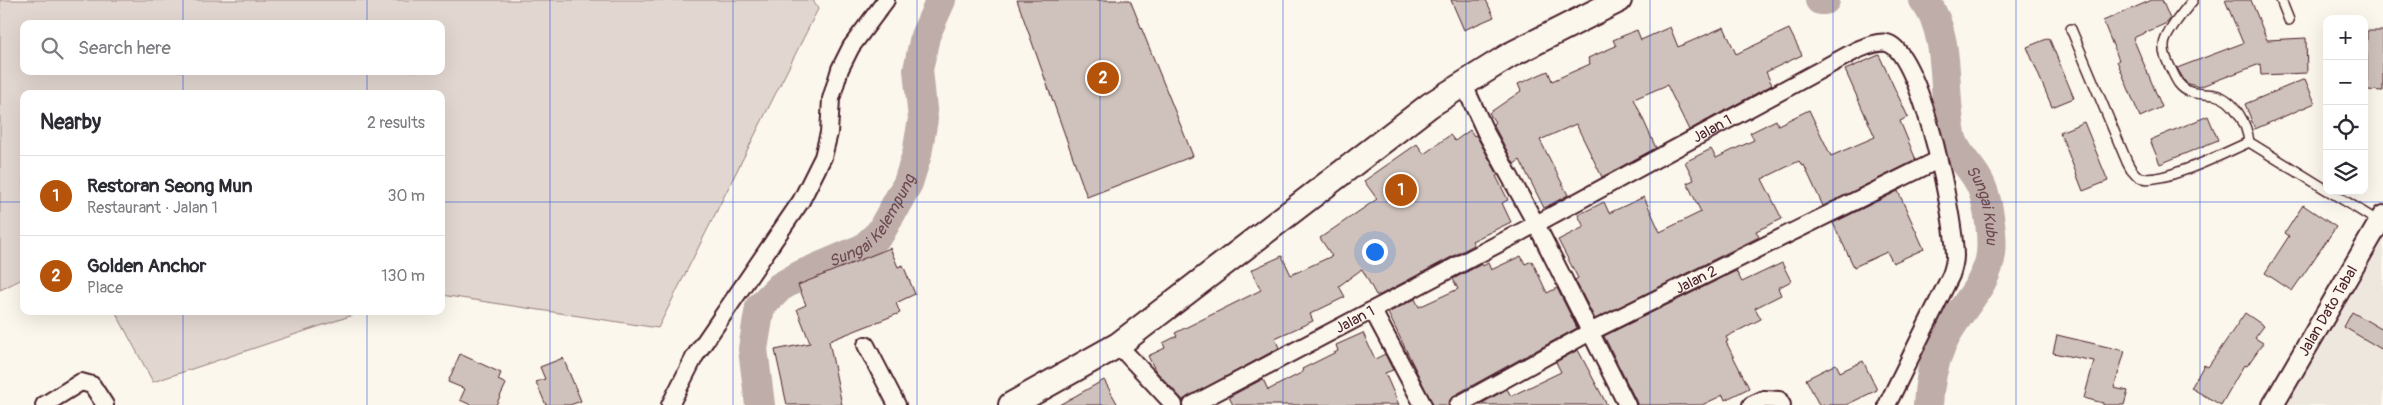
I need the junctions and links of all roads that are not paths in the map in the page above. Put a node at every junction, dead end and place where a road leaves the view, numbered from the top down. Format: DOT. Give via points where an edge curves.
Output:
graph roads {
  1 [pos="886,0"];
  2 [pos="1619,0"];
  3 [pos="2193,0"];
  4 [pos="2280,0"];
  5 [pos="2289,20"];
  6 [pos="2071,29"];
  7 [pos="1464,85"];
  8 [pos="2249,142"];
  9 [pos="1938,160"];
  10 [pos="2323,187"];
  11 [pos="2337,195"];
  12 [pos="2381,219"];
  13 [pos="1536,224"];
  14 [pos="1373,311"];
  15 [pos="1590,332"];
  16 [pos="866,345"];
  17 [pos="1118,345"];
  18 [pos="1167,403"];
  19 [pos="1627,404"];
  20 [pos="44,405"];
  21 [pos="105,405"];
  22 [pos="670,405"];
  23 [pos="897,405"];
  24 [pos="1011,405"];
  25 [pos="1192,405"];
  26 [pos="1423,405"];
  27 [pos="1458,405"];
  28 [pos="1751,405"];
  29 [pos="1782,405"];
  30 [pos="1887,405"];
  31 [pos="2273,405"];
  1 -- 22 [label="street" via="850,47 840,68 831,99 829,133 823,157 801,201 695,356"];
  2 -- 7 [label="main road" via="1510,55"];
  3 -- 8 [label="lane" via="2167,35 2164,45 2166,58 2178,83 2187,91 2217,95 2227,101 2243,120"];
  4 -- 5 [label="lane"];
  6 -- 8 [label="lane" via="2127,162 2140,178 2161,178"];
  7 -- 13 [label="street" via="1486,133"];
  7 -- 17 [label="main road" via="1430,105"];
  8 -- 10 [label="lane"];
  9 -- 13 [label="street, Jalan 1" via="1917,88 1902,55 1892,45 1875,43"];
  9 -- 15 [label="street, Jalan 2"];
  9 -- 30 [label="street, Jalan 1" via="1951,219 1955,258 1951,275"];
  11 -- 12 [label="lane"];
  12 -- 31 [label="street, Jalan Dato Tabal"];
  13 -- 14 [label="street, Jalan 1"];
  13 -- 15 [label="street"];
  14 -- 25 [label="street, Jalan 1"];
  14 -- 26 [label="street"];
  15 -- 19 [label="street"];
  15 -- 27 [label="street, Jalan 2"];
  16 -- 23 [label="street"];
  17 -- 18 [label="street"];
  17 -- 24 [label="main road"];
  20 -- 21 [label="street" via="81,382 92,385"];
  28 -- 29 [label="street" via="1764,399 1779,400"];
}
